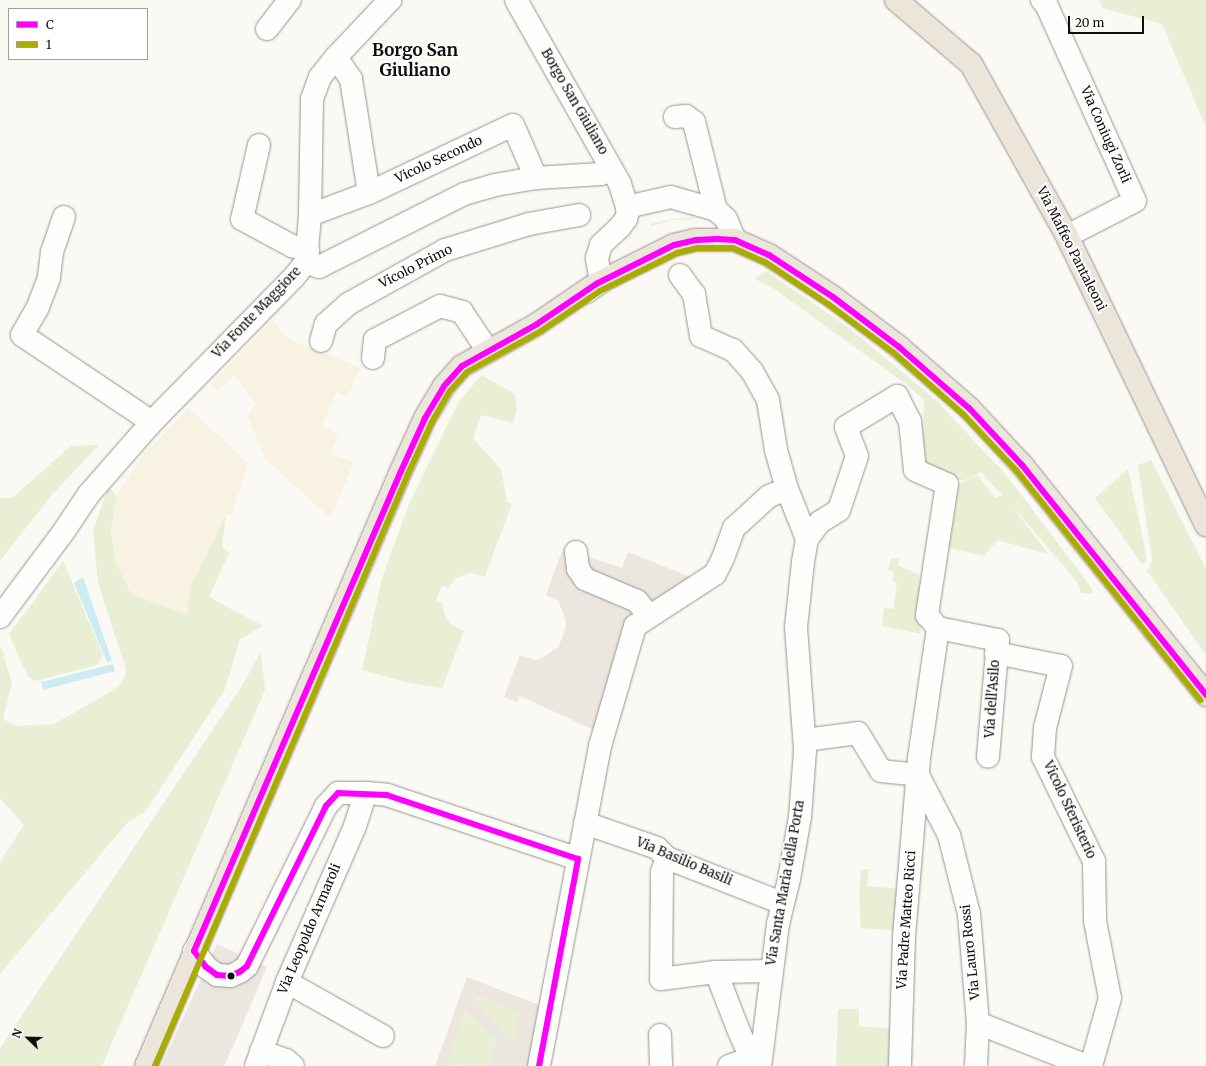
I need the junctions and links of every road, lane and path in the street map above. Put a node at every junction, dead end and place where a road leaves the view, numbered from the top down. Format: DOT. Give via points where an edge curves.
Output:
graph roads {
  1 [pos="290,0"];
  2 [pos="390,0"];
  3 [pos="516,0"];
  4 [pos="896,0"];
  5 [pos="1042,0"];
  6 [pos="267,29"];
  7 [pos="336,57"];
  8 [pos="675,117"];
  9 [pos="259,146"];
  10 [pos="612,169"];
  11 [pos="536,178"];
  12 [pos="369,193"];
  13 [pos="628,209"];
  14 [pos="716,210"];
  15 [pos="310,215"];
  16 [pos="579,215"];
  17 [pos="64,218"];
  18 [pos="1067,236"];
  19 [pos="734,240"];
  20 [pos="307,256"];
  21 [pos="680,274"];
  22 [pos="601,282"];
  23 [pos="321,341"];
  24 [pos="488,351"];
  25 [pos="373,358"];
  26 [pos="152,422"];
  27 [pos="786,489"];
  28 [pos="1206,525"];
  29 [pos="807,539"];
  30 [pos="576,552"];
  31 [pos="649,616"];
  32 [pos="0,617"];
  33 [pos="938,628"];
  34 [pos="997,646"];
  35 [pos="1206,695"];
  36 [pos="805,740"];
  37 [pos="988,757"];
  38 [pos="918,775"];
  39 [pos="366,793"];
  40 [pos="585,823"];
  41 [pos="667,858"];
  42 [pos="578,859"];
  43 [pos="782,903"];
  44 [pos="194,950"];
  45 [pos="771,971"];
  46 [pos="716,972"];
  47 [pos="286,982"];
  48 [pos="978,1024"];
  49 [pos="660,1035"];
  50 [pos="383,1036"];
  51 [pos="258,1059"];
  52 [pos="758,1060"];
  53 [pos="146,1066"];
  54 [pos="293,1066"];
  55 [pos="539,1066"];
  56 [pos="661,1066"];
  57 [pos="729,1066"];
  58 [pos="900,1066"];
  59 [pos="976,1066"];
  60 [pos="1087,1066"];
  61 [pos="1091,1066"];
  1 -- 6 [label="street"];
  2 -- 7 [label="street"];
  3 -- 10 [label="street, Borgo San Giuliano"];
  4 -- 18 [label="main road, Via Maffeo Pantaleoni" via="971,64"];
  5 -- 18 [label="street, Via Coniugi Zorli" via="1134,201"];
  7 -- 12 [label="street" via="351,79"];
  7 -- 15 [label="street" via="320,77 312,99"];
  8 -- 14 [label="street" via="686,116 694,122"];
  9 -- 20 [label="street" via="242,219"];
  10 -- 11 [label="street, Via Fonte Maggiore" via="601,174"];
  10 -- 13 [label="street, Borgo San Giuliano"];
  11 -- 12 [label="street, Vicolo Secondo" via="513,125"];
  11 -- 20 [label="street, Via Fonte Maggiore" via="495,185 464,194 319,267"];
  12 -- 15 [label="street, Vicolo Secondo"];
  13 -- 14 [label="street" via="671,197"];
  13 -- 22 [label="street" via="620,227 601,245 597,258"];
  14 -- 19 [label="street" via="726,219"];
  15 -- 20 [label="street"];
  16 -- 23 [label="street, Vicolo Primo" via="529,224 445,250 348,304 326,324"];
  17 -- 26 [label="street" via="52,252 49,278 38,307 22,335"];
  18 -- 28 [label="main road, Via Maffeo Pantaleoni"];
  19 -- 22 [label="main road" via="696,240 674,245"];
  19 -- 35 [label="main road" via="769,255 834,297 899,347 969,408 1022,465"];
  20 -- 26 [label="street, Via Fonte Maggiore" via="294,278"];
  21 -- 27 [label="street" via="694,294 701,336 733,350 752,371 768,400 776,450"];
  22 -- 24 [label="main road"];
  24 -- 25 [label="street" via="462,312 440,306 375,340"];
  24 -- 44 [label="main road" via="462,366 444,386 425,418"];
  26 -- 32 [label="street, Via Fonte Maggiore" via="88,494 64,531"];
  27 -- 29 [label="street"];
  27 -- 31 [label="street" via="769,496 734,528 715,574"];
  29 -- 33 [label="street" via="820,522 839,510 857,456 846,427 897,396 910,421 915,470 947,484 927,614"];
  29 -- 36 [label="street, Via Santa Maria della Porta" via="796,627"];
  30 -- 31 [label="street" via="578,569 585,579 637,601"];
  31 -- 40 [label="street" via="635,626 613,695"];
  33 -- 34 [label="street"];
  33 -- 38 [label="street, Via Padre Matteo Ricci"];
  34 -- 37 [label="street, Via dell'Asilo"];
  34 -- 61 [label="street, Vicolo Sferisterio" via="1061,666 1045,728 1043,757 1094,861 1095,920 1110,998"];
  36 -- 38 [label="street" via="858,733 881,771"];
  36 -- 43 [label="street, Via Santa Maria della Porta" via="800,817"];
  38 -- 48 [label="street, Via Lauro Rossi" via="949,835 969,914"];
  38 -- 58 [label="street, Via Padre Matteo Ricci" via="904,937"];
  39 -- 42 [label="street" via="387,795"];
  39 -- 44 [label="street" via="338,793 326,806 247,966 231,976 217,975 206,967"];
  39 -- 47 [label="street, Via Leopoldo Armaroli"];
  40 -- 41 [label="street, Via Basilio Basili" via="657,848"];
  40 -- 42 [label="street"];
  41 -- 43 [label="street, Via Basilio Basili"];
  41 -- 46 [label="street" via="662,872 661,979"];
  42 -- 55 [label="street"];
  43 -- 45 [label="street, Via Santa Maria della Porta"];
  44 -- 53 [label="main road"];
  45 -- 46 [label="street"];
  45 -- 52 [label="street, Via Santa Maria della Porta"];
  46 -- 52 [label="street" via="738,1029"];
  47 -- 50 [label="street"];
  47 -- 51 [label="street, Via Leopoldo Armaroli"];
  48 -- 59 [label="street, Via Lauro Rossi"];
  48 -- 60 [label="street"];
  49 -- 56 [label="street"];
  51 -- 54 [label="street" via="286,1060"];
  52 -- 57 [label="street"];
}
